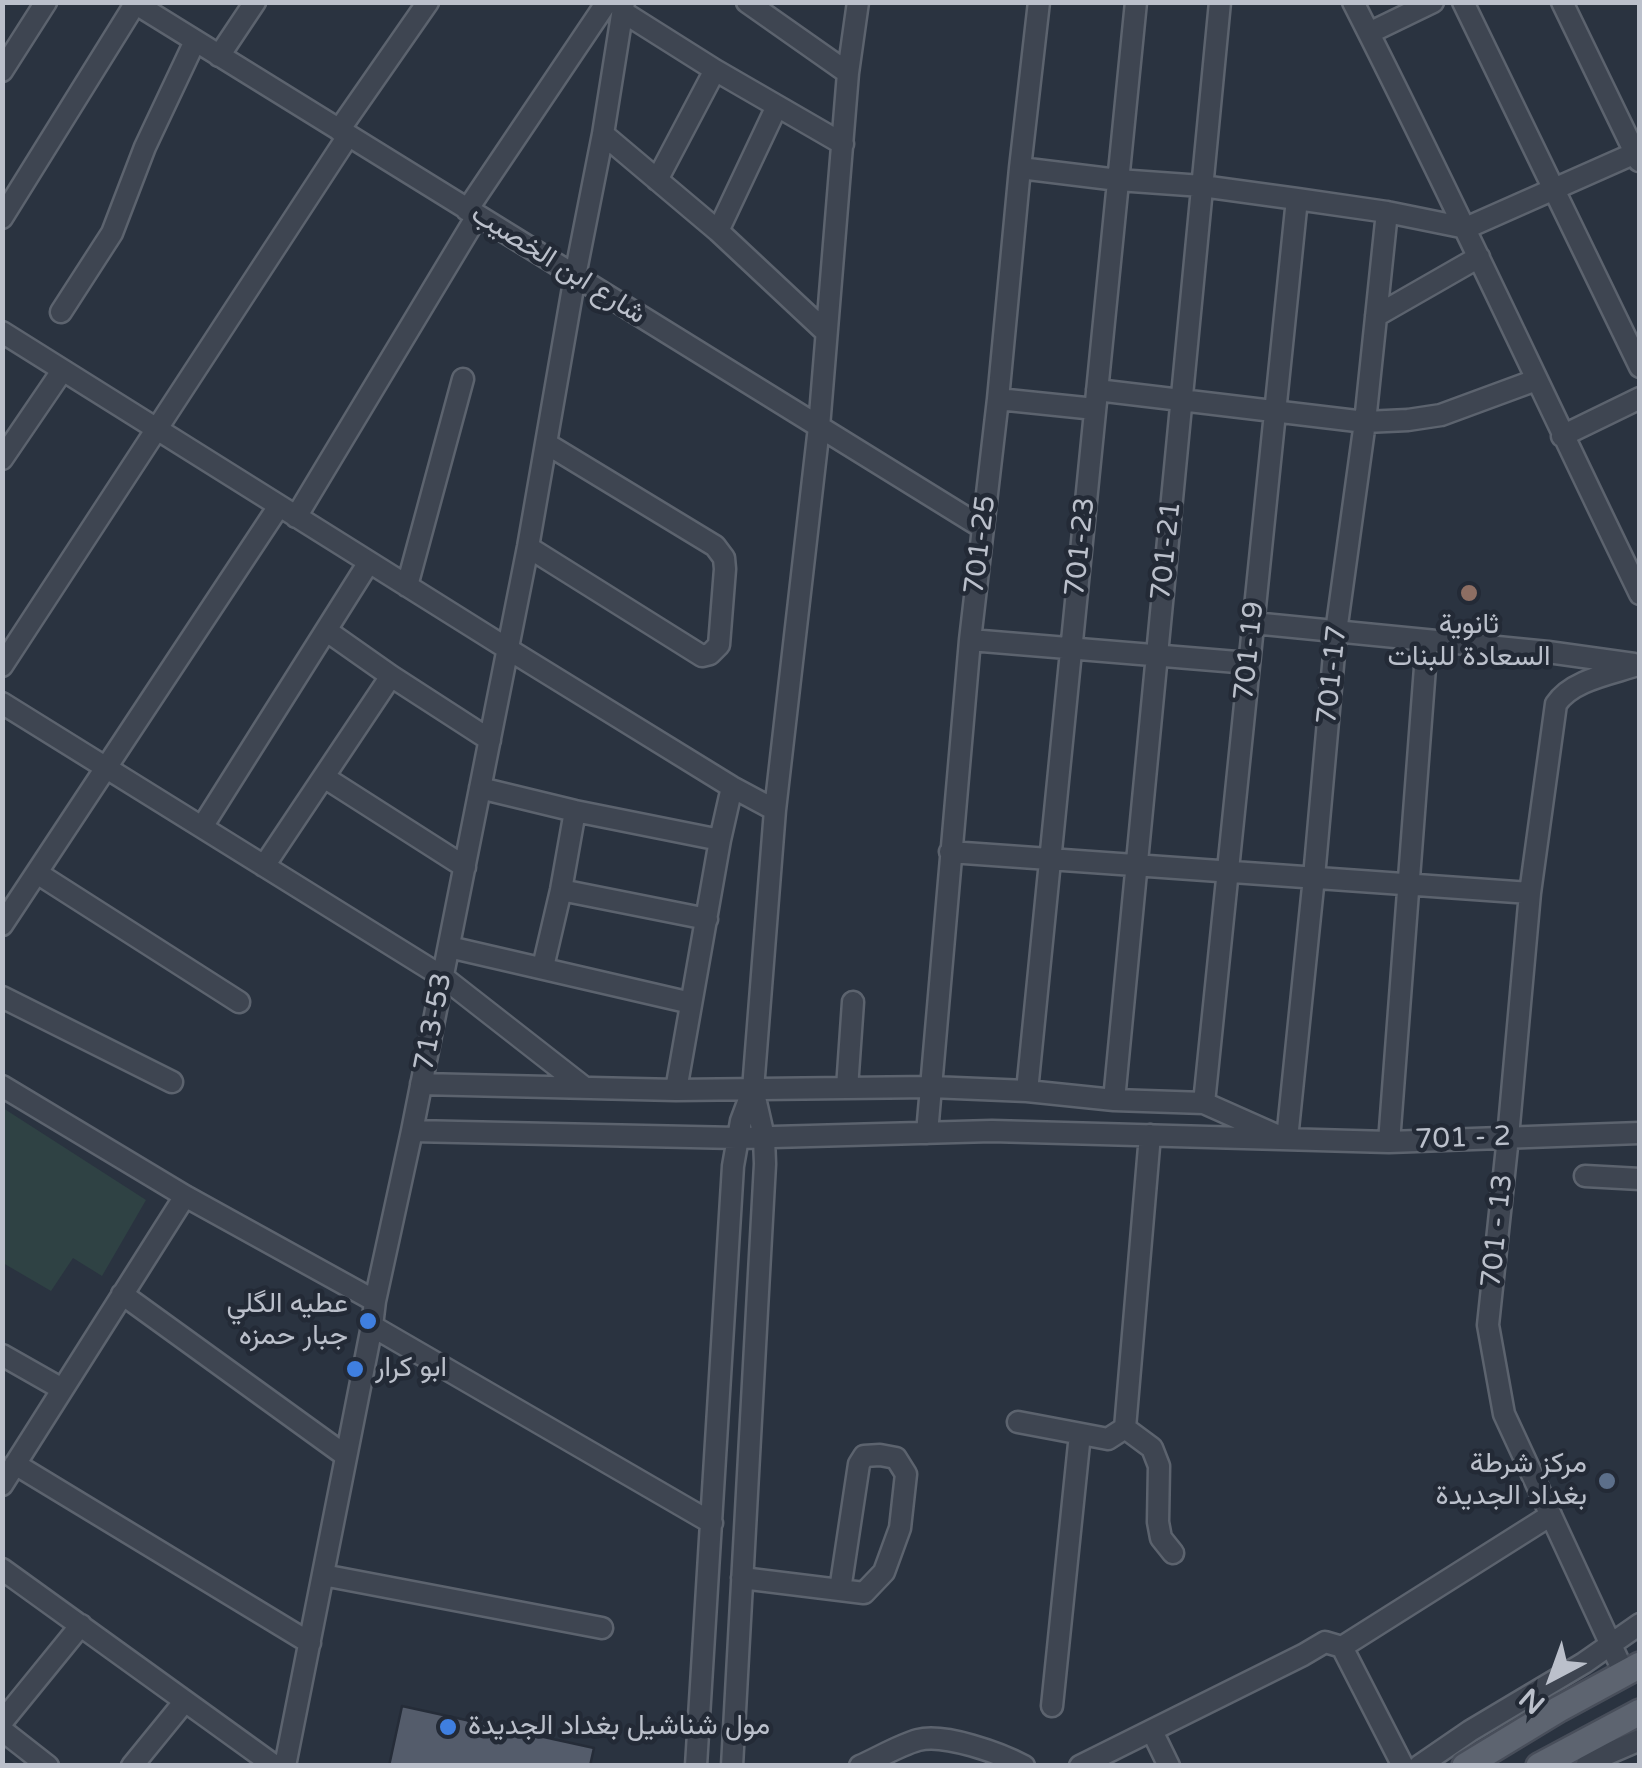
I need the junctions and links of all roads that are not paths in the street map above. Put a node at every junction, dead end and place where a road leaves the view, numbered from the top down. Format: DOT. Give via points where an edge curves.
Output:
graph roads {
  1 [pos="46,2"];
  2 [pos="255,2"];
  3 [pos="428,2"];
  4 [pos="747,2"];
  5 [pos="858,2"];
  6 [pos="1039,2"];
  7 [pos="1136,2"];
  8 [pos="1220,2"];
  9 [pos="1354,2"];
  10 [pos="1433,2"];
  11 [pos="1463,2"];
  12 [pos="1562,2"];
  13 [pos="134,3"];
  14 [pos="618,6"];
  15 [pos="1369,33"];
  16 [pos="195,42"];
  17 [pos="219,56"];
  18 [pos="2,70"];
  19 [pos="715,70"];
  20 [pos="848,72"];
  21 [pos="777,106"];
  22 [pos="344,133"];
  23 [pos="604,134"];
  24 [pos="842,144"];
  25 [pos="1638,156"];
  26 [pos="1020,168"];
  27 [pos="657,180"];
  28 [pos="1118,180"];
  29 [pos="1202,186"];
  30 [pos="1553,189"];
  31 [pos="1297,199"];
  32 [pos="1386,212"];
  33 [pos="472,213"];
  34 [pos="2,218"];
  35 [pos="1466,228"];
  36 [pos="718,231"];
  37 [pos="1479,257"];
  38 [pos="575,276"];
  39 [pos="61,312"];
  40 [pos="1376,316"];
  41 [pos="2,332"];
  42 [pos="826,332"];
  43 [pos="1640,367"];
  44 [pos="62,371"];
  45 [pos="463,379"];
  46 [pos="1536,380"];
  47 [pos="1640,398"];
  48 [pos="998,399"];
  49 [pos="1096,400"];
  50 [pos="1182,400"];
  51 [pos="1275,411"];
  52 [pos="1365,422"];
  53 [pos="819,427"];
  54 [pos="158,431"];
  55 [pos="1562,436"];
  56 [pos="547,444"];
  57 [pos="3,459"];
  58 [pos="287,511"];
  59 [pos="983,528"];
  60 [pos="528,547"];
  61 [pos="369,562"];
  62 [pos="407,586"];
  63 [pos="1640,594"];
  64 [pos="1253,624"];
  65 [pos="327,631"];
  66 [pos="1336,632"];
  67 [pos="970,640"];
  68 [pos="1427,641"];
  69 [pos="1071,648"];
  70 [pos="508,649"];
  71 [pos="1157,655"];
  72 [pos="1249,663"];
  73 [pos="1639,665"];
  74 [pos="2,666"];
  75 [pos="391,676"];
  76 [pos="6,714"];
  77 [pos="490,740"];
  78 [pos="106,768"];
  79 [pos="324,777"];
  80 [pos="732,787"];
  81 [pos="480,788"];
  82 [pos="775,810"];
  83 [pos="574,811"];
  84 [pos="202,828"];
  85 [pos="720,840"];
  86 [pos="950,852"];
  87 [pos="1050,859"];
  88 [pos="1136,865"];
  89 [pos="264,866"];
  90 [pos="465,868"];
  91 [pos="1228,871"];
  92 [pos="37,873"];
  93 [pos="1314,878"];
  94 [pos="1410,884"];
  95 [pos="561,890"];
  96 [pos="1530,893"];
  97 [pos="706,919"];
  98 [pos="2,926"];
  99 [pos="449,947"];
  100 [pos="543,967"];
  101 [pos="443,977"];
  102 [pos="2,996"];
  103 [pos="239,1002"];
  104 [pos="853,1002"];
  105 [pos="691,1003"];
  106 [pos="172,1082"];
  107 [pos="422,1084"];
  108 [pos="2,1086"];
  109 [pos="585,1088"];
  110 [pos="847,1088"];
  111 [pos="931,1088"];
  112 [pos="676,1090"];
  113 [pos="754,1090"];
  114 [pos="1026,1091"];
  115 [pos="1114,1100"];
  116 [pos="1204,1103"];
  117 [pos="412,1131"];
  118 [pos="927,1133"];
  119 [pos="1640,1134"];
  120 [pos="1150,1136"];
  121 [pos="764,1137"];
  122 [pos="737,1138"];
  123 [pos="1508,1138"];
  124 [pos="1287,1140"];
  125 [pos="1390,1142"];
  126 [pos="1585,1176"];
  127 [pos="1640,1179"];
  128 [pos="185,1196"];
  129 [pos="122,1294"];
  130 [pos="375,1300"];
  131 [pos="372,1326"];
  132 [pos="2,1356"];
  133 [pos="62,1389"];
  134 [pos="1018,1422"];
  135 [pos="1125,1428"];
  136 [pos="1080,1434"];
  137 [pos="346,1456"];
  138 [pos="15,1464"];
  139 [pos="2,1485"];
  140 [pos="1551,1516"];
  141 [pos="712,1524"];
  142 [pos="1173,1553"];
  143 [pos="2,1569"];
  144 [pos="323,1575"];
  145 [pos="742,1578"];
  146 [pos="840,1590"];
  147 [pos="1640,1624"];
  148 [pos="80,1626"];
  149 [pos="602,1628"];
  150 [pos="310,1642"];
  151 [pos="1610,1644"];
  152 [pos="1342,1647"];
  153 [pos="1632,1669"];
  154 [pos="185,1701"];
  155 [pos="1052,1706"];
  156 [pos="1640,1712"];
  157 [pos="2,1726"];
  158 [pos="1152,1731"];
  159 [pos="1640,1740"];
  160 [pos="48,1766"];
  161 [pos="132,1766"];
  162 [pos="274,1766"];
  163 [pos="285,1766"];
  164 [pos="696,1766"];
  165 [pos="732,1766"];
  166 [pos="860,1766"];
  167 [pos="1024,1766"];
  168 [pos="1080,1766"];
  169 [pos="1169,1766"];
  170 [pos="1403,1766"];
  171 [pos="1420,1766"];
  172 [pos="1464,1766"];
  173 [pos="1539,1766"];
  174 [pos="1586,1766"];
  1 -- 18 [label="street"];
  2 -- 17 [label="street"];
  3 -- 22 [label="street"];
  4 -- 20 [label="street"];
  5 -- 20 [label="street"];
  6 -- 26 [label="street, 701-25"];
  7 -- 28 [label="street, 701-23"];
  8 -- 29 [label="street, 701-21"];
  9 -- 15 [label="street"];
  10 -- 15 [label="street"];
  11 -- 30 [label="street"];
  12 -- 25 [label="street"];
  13 -- 16 [label="street, شارع ابن الخصيب"];
  13 -- 34 [label="street"];
  14 -- 19 [label="street"];
  14 -- 23 [label="street, 713-53"];
  14 -- 33 [label="street"];
  15 -- 35 [label="street"];
  16 -- 17 [label="street, شارع ابن الخصيب"];
  16 -- 39 [label="street" via="112,233"];
  17 -- 22 [label="street, شارع ابن الخصيب"];
  19 -- 21 [label="street"];
  19 -- 27 [label="street"];
  20 -- 24 [label="street"];
  21 -- 24 [label="street"];
  21 -- 36 [label="street"];
  22 -- 33 [label="street, شارع ابن الخصيب"];
  22 -- 54 [label="street"];
  23 -- 27 [label="street"];
  23 -- 38 [label="street, 713-53"];
  24 -- 42 [label="street"];
  25 -- 30 [label="street"];
  26 -- 28 [label="street"];
  26 -- 48 [label="street, 701-25"];
  27 -- 36 [label="street"];
  28 -- 29 [label="street"];
  28 -- 49 [label="street, 701-23"];
  29 -- 31 [label="street"];
  29 -- 50 [label="street, 701-21"];
  30 -- 35 [label="street"];
  30 -- 43 [label="street"];
  31 -- 32 [label="street"];
  31 -- 51 [label="street, 701-19"];
  32 -- 35 [label="street"];
  32 -- 40 [label="street, 701-17"];
  33 -- 38 [label="street, شارع ابن الخصيب"];
  33 -- 58 [label="street"];
  35 -- 37 [label="street"];
  36 -- 42 [label="street"];
  37 -- 40 [label="street"];
  37 -- 46 [label="street"];
  38 -- 53 [label="street, شارع ابن الخصيب"];
  38 -- 56 [label="street, 713-53"];
  40 -- 52 [label="street, 701-17"];
  41 -- 44 [label="street"];
  42 -- 53 [label="street"];
  44 -- 54 [label="street"];
  44 -- 57 [label="street"];
  45 -- 62 [label="street"];
  46 -- 52 [label="street" via="1441,415"];
  46 -- 55 [label="street"];
  47 -- 55 [label="street"];
  48 -- 49 [label="street"];
  48 -- 59 [label="street, 701-25"];
  49 -- 50 [label="street"];
  49 -- 69 [label="street, 701-23"];
  50 -- 51 [label="street"];
  50 -- 71 [label="street, 701-21"];
  51 -- 52 [label="street"];
  51 -- 64 [label="street, 701-19"];
  52 -- 66 [label="street, 701-17"];
  53 -- 59 [label="street, شارع ابن الخصيب"];
  53 -- 82 [label="street"];
  54 -- 58 [label="street"];
  54 -- 74 [label="street"];
  55 -- 63 [label="street"];
  56 -- 60 [label="street, 713-53"];
  56 -- 60 [label="street" via="715,546 725,569 719,645 702,656"];
  58 -- 61 [label="street"];
  58 -- 78 [label="street"];
  59 -- 67 [label="street, 701-25"];
  60 -- 70 [label="street, 713-53"];
  61 -- 62 [label="street"];
  61 -- 65 [label="street"];
  62 -- 70 [label="street"];
  64 -- 66 [label="street"];
  64 -- 72 [label="street, 701-19"];
  65 -- 75 [label="street"];
  65 -- 84 [label="street"];
  66 -- 68 [label="street"];
  66 -- 93 [label="street, 701-17"];
  67 -- 69 [label="street"];
  67 -- 86 [label="street, 701-25"];
  68 -- 73 [label="street"];
  68 -- 94 [label="street"];
  69 -- 71 [label="street"];
  69 -- 87 [label="street, 701-23"];
  70 -- 77 [label="street, 713-53"];
  70 -- 80 [label="street"];
  71 -- 72 [label="street"];
  71 -- 88 [label="street, 701-21"];
  72 -- 91 [label="street, 701-19"];
  73 -- 96 [label="street, 701 - 13" via="1574,687 1556,704"];
  75 -- 77 [label="street"];
  75 -- 79 [label="street"];
  76 -- 78 [label="street"];
  77 -- 81 [label="street, 713-53"];
  78 -- 84 [label="street"];
  78 -- 92 [label="street"];
  79 -- 89 [label="street"];
  79 -- 90 [label="street"];
  80 -- 82 [label="street"];
  80 -- 85 [label="street"];
  81 -- 83 [label="street"];
  81 -- 90 [label="street, 713-53"];
  82 -- 113 [label="street"];
  83 -- 85 [label="street"];
  83 -- 95 [label="street"];
  84 -- 89 [label="street"];
  85 -- 97 [label="street"];
  86 -- 87 [label="street"];
  86 -- 111 [label="street, 701-25"];
  87 -- 88 [label="street"];
  87 -- 114 [label="street, 701-23"];
  88 -- 91 [label="street"];
  88 -- 115 [label="street, 701-21"];
  89 -- 101 [label="street"];
  90 -- 99 [label="street, 713-53"];
  91 -- 93 [label="street"];
  91 -- 116 [label="street, 701-19"];
  92 -- 98 [label="street"];
  92 -- 103 [label="street"];
  93 -- 94 [label="street"];
  93 -- 124 [label="street, 701-17"];
  94 -- 96 [label="street"];
  94 -- 125 [label="street"];
  95 -- 97 [label="street"];
  95 -- 100 [label="street"];
  96 -- 123 [label="street, 701 - 13"];
  97 -- 105 [label="street"];
  99 -- 100 [label="street"];
  99 -- 101 [label="street, 713-53"];
  100 -- 105 [label="street"];
  101 -- 107 [label="street, 713-53"];
  101 -- 109 [label="street"];
  102 -- 106 [label="street"];
  104 -- 110 [label="street"];
  105 -- 112 [label="street"];
  107 -- 109 [label="street"];
  107 -- 117 [label="street, 713-53"];
  108 -- 128 [label="street"];
  109 -- 112 [label="street"];
  110 -- 111 [label="street"];
  110 -- 113 [label="street"];
  111 -- 114 [label="street"];
  111 -- 118 [label="street, 701-25"];
  112 -- 113 [label="street"];
  113 -- 121 [label="street"];
  113 -- 122 [label="street"];
  114 -- 115 [label="street"];
  115 -- 116 [label="street"];
  116 -- 124 [label="street"];
  117 -- 122 [label="street, 701 - 2"];
  117 -- 130 [label="street, 713-53"];
  118 -- 120 [label="street, 701 - 2"];
  118 -- 121 [label="street, 701 - 2"];
  119 -- 123 [label="street, 701 - 2"];
  120 -- 124 [label="street, 701 - 2"];
  120 -- 135 [label="street"];
  121 -- 122 [label="street, 701 - 2"];
  121 -- 145 [label="street"];
  122 -- 141 [label="street"];
  123 -- 125 [label="street, 701 - 2"];
  123 -- 140 [label="street, 701 - 13" via="1488,1324 1504,1414"];
  124 -- 125 [label="street, 701 - 2"];
  126 -- 127 [label="street"];
  128 -- 129 [label="street"];
  128 -- 130 [label="street"];
  129 -- 133 [label="street"];
  129 -- 137 [label="street"];
  130 -- 131 [label="street, 713-53"];
  131 -- 137 [label="street, 713-53"];
  131 -- 141 [label="street"];
  132 -- 133 [label="street"];
  133 -- 138 [label="street"];
  134 -- 136 [label="street"];
  135 -- 136 [label="street" via="1108,1439"];
  135 -- 142 [label="street" via="1152,1448 1161,1538"];
  136 -- 155 [label="street"];
  137 -- 144 [label="street, 713-53"];
  138 -- 139 [label="street"];
  138 -- 150 [label="street"];
  140 -- 151 [label="street, 701 - 13"];
  140 -- 152 [label="street"];
  141 -- 164 [label="street"];
  143 -- 148 [label="street"];
  144 -- 149 [label="street"];
  144 -- 150 [label="street, 713-53"];
  145 -- 146 [label="street"];
  145 -- 165 [label="street"];
  146 -- 146 [label="street" via="864,1593 884,1572 900,1528 906,1474 896,1458 864,1456 858,1464"];
  147 -- 151 [label="street"];
  148 -- 154 [label="street"];
  148 -- 157 [label="street"];
  150 -- 163 [label="street, 713-53"];
  151 -- 153 [label="street, 701 - 13"];
  151 -- 171 [label="street"];
  152 -- 158 [label="street" via="1325,1642"];
  152 -- 170 [label="street"];
  153 -- 172 [label="main road"];
  154 -- 161 [label="street"];
  154 -- 162 [label="street"];
  156 -- 173 [label="main road"];
  157 -- 160 [label="street"];
  158 -- 168 [label="street"];
  158 -- 169 [label="street"];
  159 -- 174 [label="street"];
  166 -- 167 [label="street" via="920,1739 950,1741"];
}
